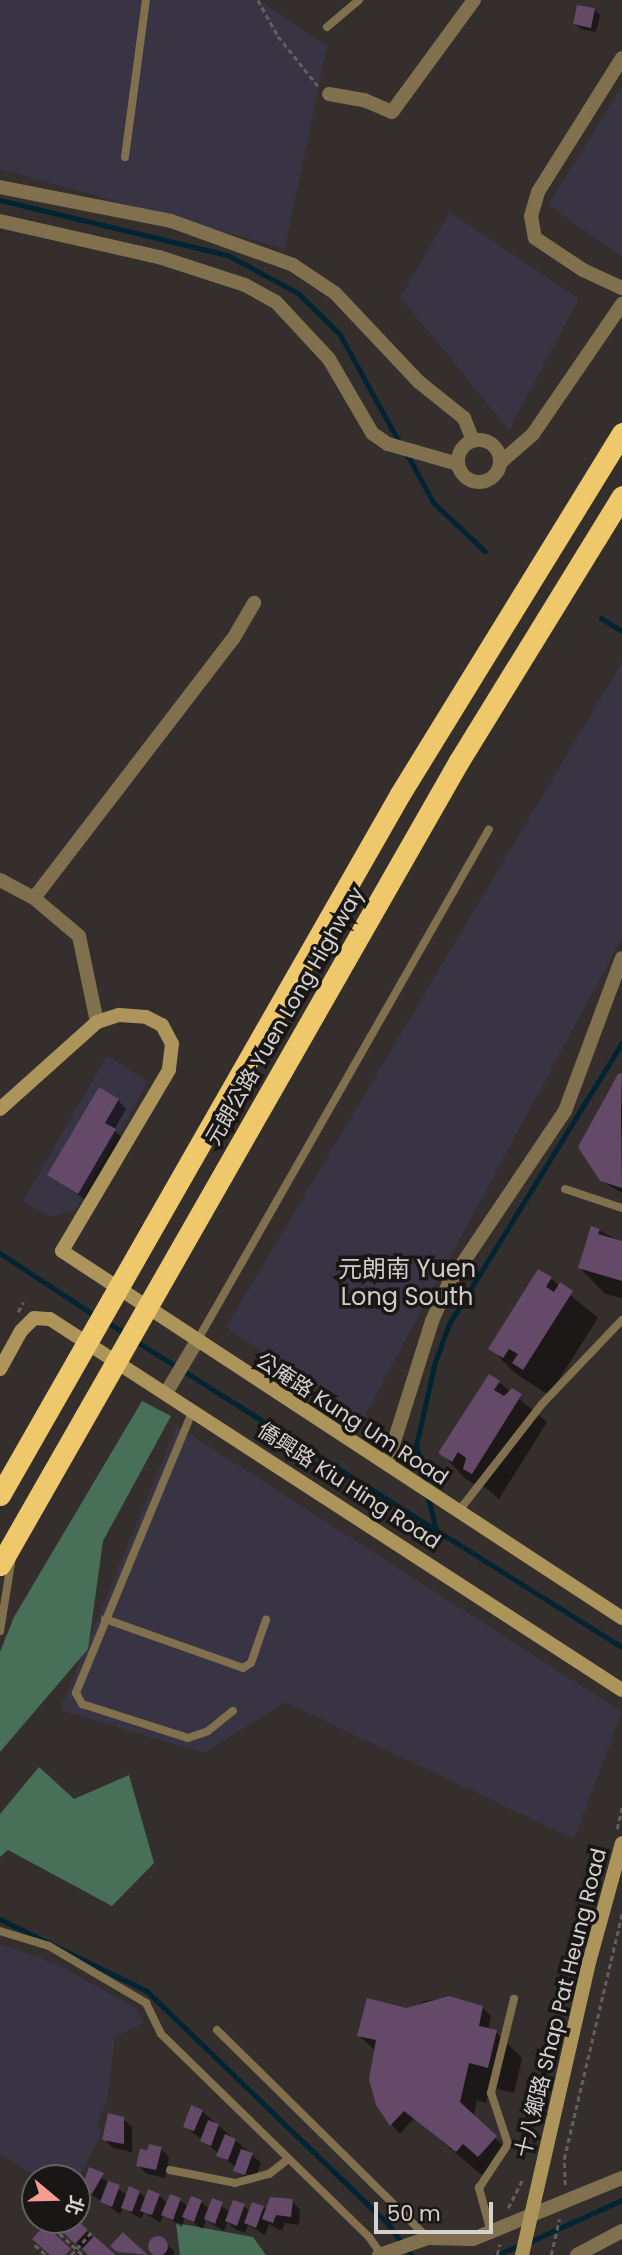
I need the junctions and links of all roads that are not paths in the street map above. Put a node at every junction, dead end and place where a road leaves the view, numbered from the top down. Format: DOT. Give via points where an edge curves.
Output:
graph roads {
  1 [pos="146,0"];
  2 [pos="359,0"];
  3 [pos="474,0"];
  4 [pos="327,27"];
  5 [pos="622,58"];
  6 [pos="329,94"];
  7 [pos="125,157"];
  8 [pos="0,187"];
  9 [pos="0,221"];
  10 [pos="622,288"];
  11 [pos="622,304"];
  12 [pos="622,433"];
  13 [pos="473,440"];
  14 [pos="500,463"];
  15 [pos="458,464"];
  16 [pos="622,496"];
  17 [pos="254,603"];
  18 [pos="489,829"];
  19 [pos="0,880"];
  20 [pos="34,898"];
  21 [pos="622,958"];
  22 [pos="97,1023"];
  23 [pos="0,1109"];
  24 [pos="565,1189"];
  25 [pos="622,1208"];
  26 [pos="622,1320"];
  27 [pos="197,1341"];
  28 [pos="0,1369"];
  29 [pos="166,1393"];
  30 [pos="193,1410"];
  31 [pos="387,1464"];
  32 [pos="0,1496"];
  33 [pos="451,1509"];
  34 [pos="15,1537"];
  35 [pos="0,1565"];
  36 [pos="622,1618"];
  37 [pos="105,1619"];
  38 [pos="266,1620"];
  39 [pos="0,1631"];
  40 [pos="622,1690"];
  41 [pos="233,1711"];
  42 [pos="622,1843"];
  43 [pos="0,1931"];
  44 [pos="514,1999"];
  45 [pos="217,2030"];
  46 [pos="288,2159"];
  47 [pos="170,2170"];
  48 [pos="622,2178"];
  49 [pos="530,2220"];
  50 [pos="622,2231"];
  51 [pos="496,2235"];
  52 [pos="423,2240"];
  53 [pos="383,2254"];
  54 [pos="522,2255"];
  55 [pos="577,2255"];
  1 -- 7 [label="lane"];
  2 -- 4 [label="lane"];
  3 -- 6 [label="street" via="392,112 364,100"];
  5 -- 10 [label="street" via="538,192 531,216 534,237 583,270"];
  8 -- 13 [label="street" via="171,221 293,265 335,293 419,382 464,418"];
  9 -- 15 [label="street" via="159,257 245,285 276,302 328,359 372,433 388,444"];
  11 -- 14 [label="street" via="533,434"];
  12 -- 32 [label="highway, 元朗公路 Yuen Long Highway" via="400,794"];
  13 -- 14 [label="street" via="492,445"];
  13 -- 15 [label="street" via="459,452"];
  14 -- 15 [label="street" via="494,475 476,482 464,476"];
  16 -- 34 [label="highway, 元朗公路 Yuen Long Highway" via="466,750"];
  17 -- 20 [label="street" via="233,639"];
  18 -- 27 [label="lane"];
  19 -- 20 [label="street"];
  20 -- 22 [label="street" via="79,936"];
  21 -- 31 [label="street" via="565,1111 448,1285 432,1321"];
  22 -- 23 [label="street"];
  22 -- 27 [label="street, 公庵路 Kung Um Road" via="119,1015 146,1017 162,1025 172,1044 169,1070 62,1251"];
  24 -- 25 [label="lane"];
  26 -- 33 [label="lane"];
  27 -- 29 [label="street"];
  27 -- 31 [label="street, 公庵路 Kung Um Road"];
  28 -- 29 [label="street, 僑興路 Kiu Hing Road" via="21,1331 34,1318 50,1320"];
  29 -- 30 [label="street, 僑興路 Kiu Hing Road"];
  30 -- 37 [label="lane"];
  30 -- 40 [label="street, 僑興路 Kiu Hing Road"];
  31 -- 33 [label="street, 公庵路 Kung Um Road"];
  33 -- 36 [label="street, 公庵路 Kung Um Road"];
  34 -- 35 [label="highway, 元朗公路 Yuen Long Highway"];
  34 -- 39 [label="lane"];
  37 -- 38 [label="lane" via="243,1668 251,1663"];
  37 -- 41 [label="lane" via="76,1693 82,1704 188,1738 208,1731"];
  42 -- 49 [label="street, 十八鄉路 Shap Pat Heung Road"];
  43 -- 46 [label="lane" via="57,1950 145,2003 161,2034"];
  44 -- 51 [label="lane" via="491,2093 508,2144 479,2188"];
  45 -- 52 [label="lane"];
  46 -- 47 [label="lane" via="269,2174 236,2183"];
  46 -- 53 [label="lane"];
  48 -- 49 [label="street"];
  49 -- 51 [label="street"];
  49 -- 54 [label="street, 十八鄉路 Shap Pat Heung Road"];
  50 -- 55 [label="street"];
  51 -- 52 [label="street"];
  52 -- 53 [label="street"];
}
